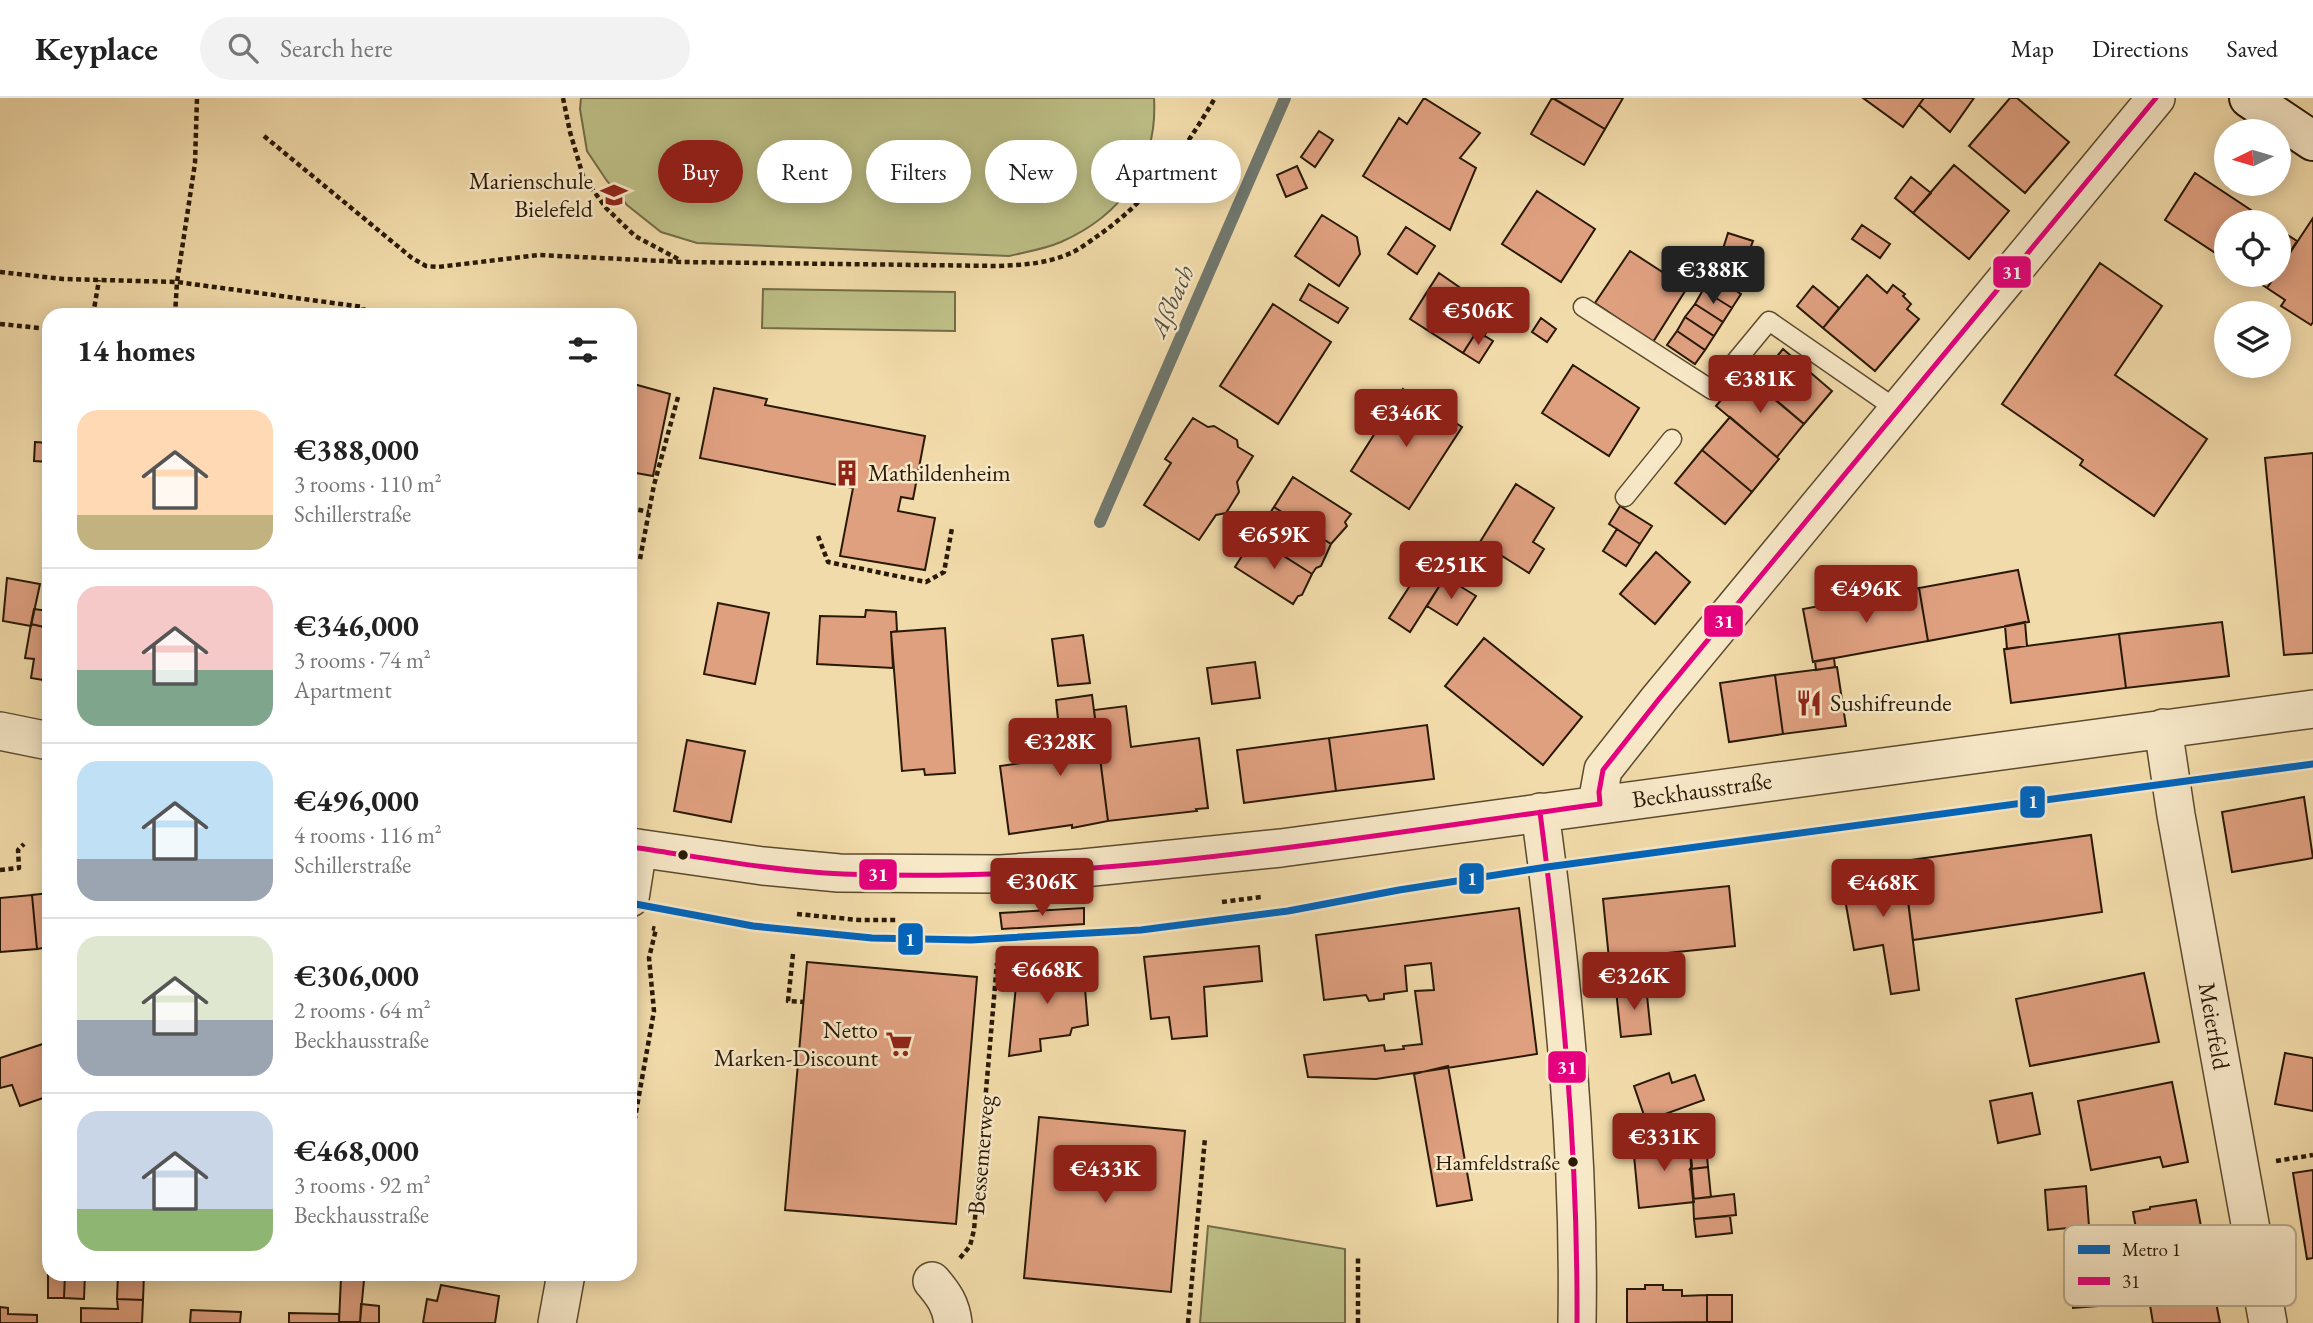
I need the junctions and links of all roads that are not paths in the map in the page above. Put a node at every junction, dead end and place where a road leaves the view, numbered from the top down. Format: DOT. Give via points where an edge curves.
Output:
graph roads {
  1 [pos="2156,98"];
  2 [pos="2249,98"];
  3 [pos="2313,141"];
  4 [pos="1583,307"];
  5 [pos="1899,411"];
  6 [pos="1672,439"];
  7 [pos="1625,497"];
  8 [pos="2313,709"];
  9 [pos="2163,728"];
  10 [pos="0,731"];
  11 [pos="42,740"];
  12 [pos="1600,804"];
  13 [pos="1540,812"];
  14 [pos="637,847"];
  15 [pos="2250,1225"];
  16 [pos="565,1281"];
  17 [pos="932,1281"];
  18 [pos="557,1323"];
  19 [pos="953,1323"];
  20 [pos="1577,1323"];
  1 -- 5 [label="street"];
  2 -- 3 [label="main road"];
  4 -- 5 [label="lane" via="1712,390 1769,321"];
  5 -- 12 [label="street" via="1603,771"];
  6 -- 7 [label="lane"];
  8 -- 9 [label="street, Beckhausstraße"];
  9 -- 12 [label="street, Beckhausstraße"];
  9 -- 15 [label="street, Meierfeld"];
  10 -- 11 [label="street"];
  12 -- 13 [label="street, Beckhausstraße"];
  13 -- 14 [label="street, Beckhausstraße" via="1247,852 1001,874 839,873"];
  13 -- 20 [label="street" via="1574,1131"];
  16 -- 18 [label="street"];
  17 -- 19 [label="street" via="946,1297"];
}
